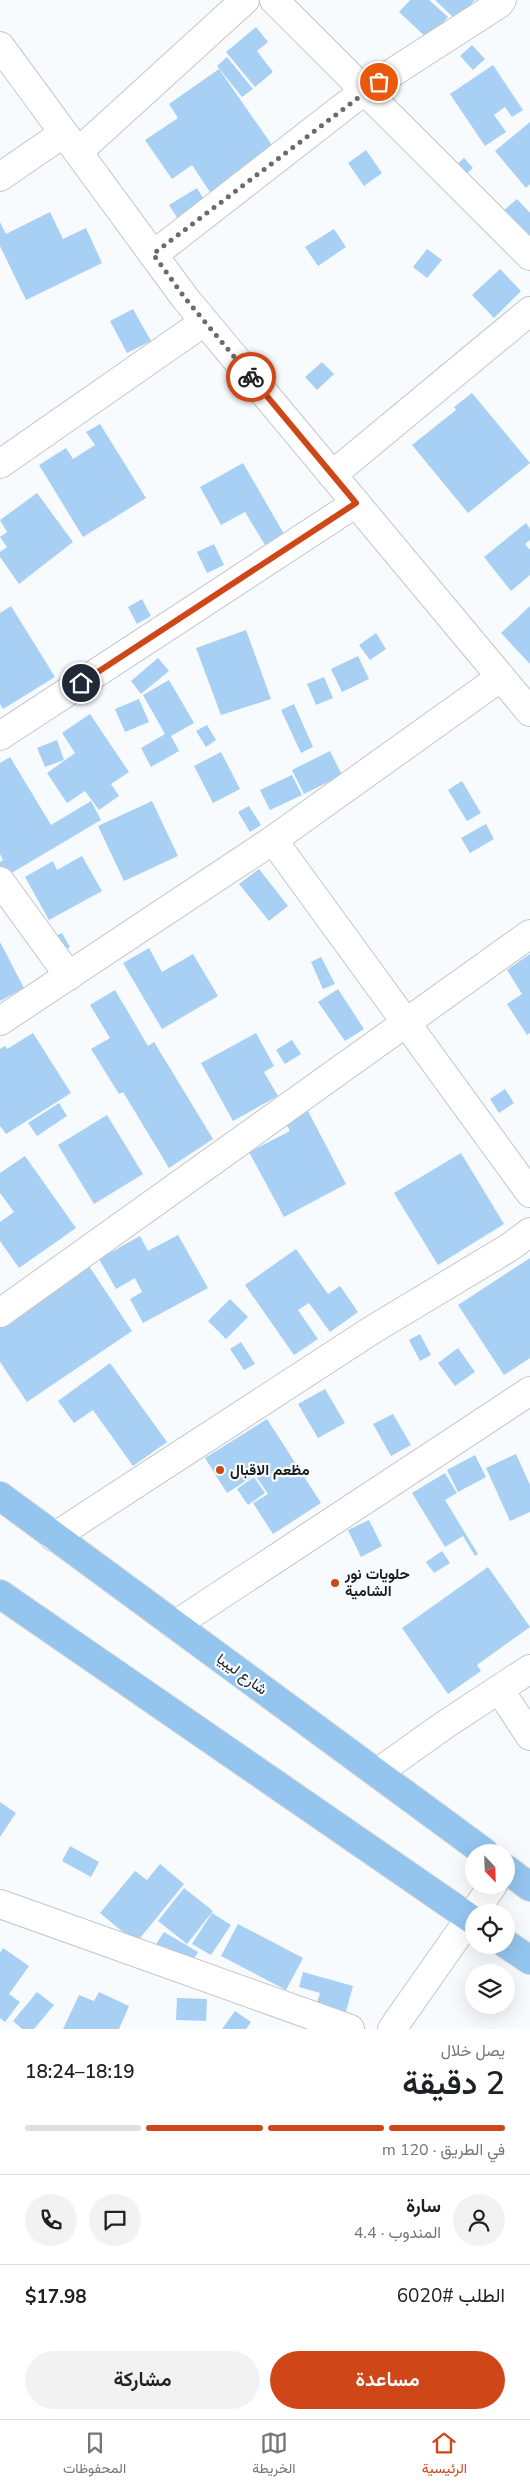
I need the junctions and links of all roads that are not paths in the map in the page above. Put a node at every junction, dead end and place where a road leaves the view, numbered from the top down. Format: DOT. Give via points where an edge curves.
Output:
graph roads {
  1 [pos="245,0"];
  2 [pos="274,0"];
  3 [pos="502,0"];
  4 [pos="0,46"];
  5 [pos="364,91"];
  6 [pos="71,142"];
  7 [pos="0,177"];
  8 [pos="153,254"];
  9 [pos="530,256"];
  10 [pos="530,311"];
  11 [pos="204,322"];
  12 [pos="0,464"];
  13 [pos="332,475"];
  14 [pos="356,503"];
  15 [pos="501,677"];
  16 [pos="530,712"];
  17 [pos="0,736"];
  18 [pos="273,840"];
  19 [pos="0,881"];
  20 [pos="530,934"];
  21 [pos="69,976"];
  22 [pos="0,1021"];
  23 [pos="406,1024"];
  24 [pos="530,1193"];
  25 [pos="530,1232"];
  26 [pos="0,1313"];
  27 [pos="530,1391"];
  28 [pos="0,1496"];
  29 [pos="54,1537"];
  30 [pos="0,1594"];
  31 [pos="175,1625"];
  32 [pos="530,1669"];
  33 [pos="500,1689"];
  34 [pos="530,1736"];
  35 [pos="377,1773"];
  36 [pos="473,1844"];
  37 [pos="515,1876"];
  38 [pos="530,1887"];
  39 [pos="4,1913"];
  40 [pos="465,1916"];
  41 [pos="465,1928"];
  42 [pos="515,1950"];
  43 [pos="530,1960"];
  44 [pos="350,2029"];
  45 [pos="392,2029"];
  1 -- 6 [label="street"];
  2 -- 5 [label="street"];
  3 -- 5 [label="street"];
  4 -- 6 [label="street"];
  5 -- 8 [label="street"];
  5 -- 9 [label="street"];
  6 -- 7 [label="street"];
  6 -- 8 [label="street"];
  8 -- 11 [label="street"];
  10 -- 13 [label="street"];
  11 -- 12 [label="street"];
  11 -- 13 [label="street"];
  13 -- 14 [label="street"];
  14 -- 15 [label="street"];
  14 -- 17 [label="street"];
  15 -- 16 [label="street"];
  15 -- 18 [label="street"];
  18 -- 21 [label="street"];
  18 -- 23 [label="street"];
  19 -- 21 [label="street"];
  20 -- 23 [label="street"];
  21 -- 22 [label="street"];
  23 -- 24 [label="street"];
  23 -- 26 [label="street"];
  25 -- 29 [label="street" via="372,1330"];
  27 -- 31 [label="street"];
  28 -- 29 [label="main road, شارع ليبيا"];
  29 -- 31 [label="main road, شارع ليبيا"];
  30 -- 40 [label="main road"];
  31 -- 35 [label="main road, شارع ليبيا"];
  32 -- 33 [label="street"];
  33 -- 34 [label="street"];
  33 -- 35 [label="street"];
  35 -- 36 [label="main road, شارع ليبيا"];
  37 -- 38 [label="main road"];
  39 -- 44 [label="street"];
  41 -- 45 [label="street"];
  42 -- 43 [label="main road"];
}
